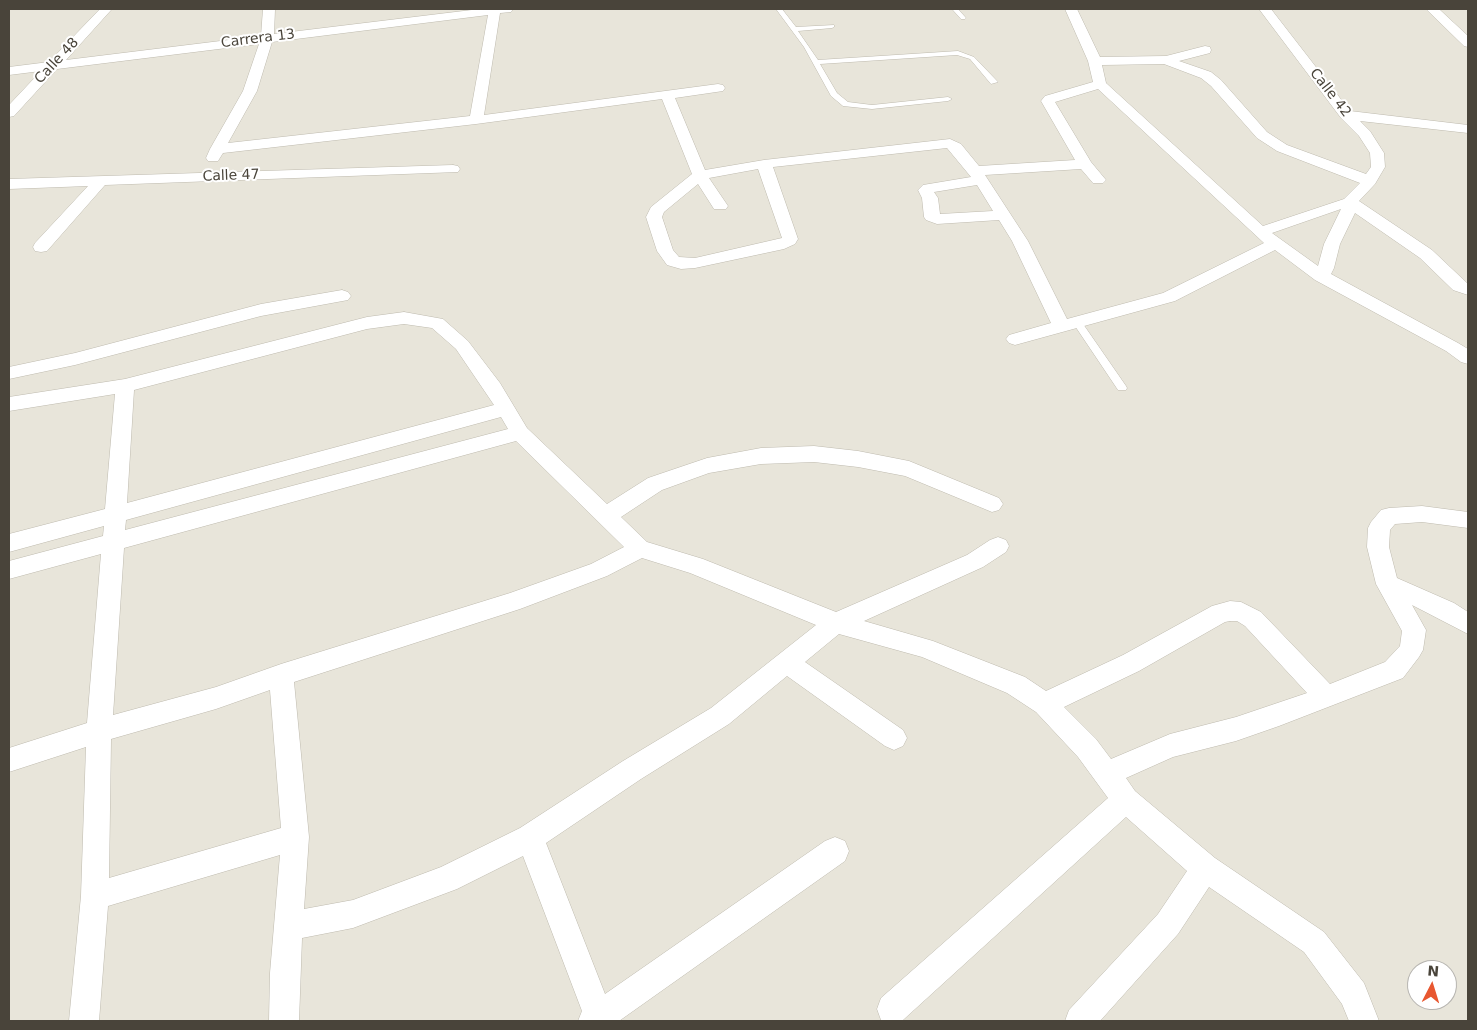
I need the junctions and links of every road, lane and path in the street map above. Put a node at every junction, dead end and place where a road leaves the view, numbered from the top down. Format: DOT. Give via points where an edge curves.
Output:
graph roads {
  1 [pos="106,9"];
  2 [pos="269,9"];
  3 [pos="499,9"];
  4 [pos="779,9"];
  5 [pos="955,9"];
  6 [pos="1071,9"];
  7 [pos="1265,9"];
  8 [pos="1432,9"];
  9 [pos="963,18"];
  10 [pos="832,26"];
  11 [pos="794,29"];
  12 [pos="267,38"];
  13 [pos="1468,43"];
  14 [pos="1205,50"];
  15 [pos="1166,60"];
  16 [pos="1096,61"];
  17 [pos="816,62"];
  18 [pos="51,67"];
  19 [pos="9,71"];
  20 [pos="994,82"];
  21 [pos="1100,84"];
  22 [pos="718,88"];
  23 [pos="667,94"];
  24 [pos="948,99"];
  25 [pos="9,113"];
  26 [pos="1346,115"];
  27 [pos="476,120"];
  28 [pos="1468,129"];
  29 [pos="217,150"];
  30 [pos="764,164"];
  31 [pos="1085,164"];
  32 [pos="453,169"];
  33 [pos="700,175"];
  34 [pos="978,176"];
  35 [pos="201,177"];
  36 [pos="1098,180"];
  37 [pos="101,181"];
  38 [pos="1370,181"];
  39 [pos="9,184"];
  40 [pos="1350,202"];
  41 [pos="720,206"];
  42 [pos="1003,215"];
  43 [pos="1260,232"];
  44 [pos="1276,243"];
  45 [pos="41,247"];
  46 [pos="1321,276"];
  47 [pos="1468,290"];
  48 [pos="342,296"];
  49 [pos="1070,325"];
  50 [pos="1015,339"];
  51 [pos="1468,358"];
  52 [pos="9,373"];
  53 [pos="125,386"];
  54 [pos="1122,388"];
  55 [pos="9,404"];
  56 [pos="506,409"];
  57 [pos="520,433"];
  58 [pos="992,504"];
  59 [pos="116,514"];
  60 [pos="606,516"];
  61 [pos="1468,520"];
  62 [pos="114,541"];
  63 [pos="9,543"];
  64 [pos="998,546"];
  65 [pos="640,549"];
  66 [pos="9,570"];
  67 [pos="1387,584"];
  68 [pos="836,622"];
  69 [pos="1468,624"];
  70 [pos="786,662"];
  71 [pos="281,675"];
  72 [pos="1326,696"];
  73 [pos="1045,704"];
  74 [pos="99,731"];
  75 [pos="894,738"];
  76 [pos="9,760"];
  77 [pos="1106,774"];
  78 [pos="1126,800"];
  79 [pos="295,837"];
  80 [pos="530,838"];
  81 [pos="835,851"];
  82 [pos="1206,868"];
  83 [pos="95,896"];
  84 [pos="288,926"];
  85 [pos="892,1009"];
  86 [pos="596,1019"];
  87 [pos="84,1021"];
  88 [pos="284,1021"];
  89 [pos="1080,1021"];
  90 [pos="1364,1021"];
  1 -- 18 [label="street, Calle 48"];
  2 -- 12 [label="street"];
  3 -- 12 [label="street, Carrera 13"];
  3 -- 27 [label="street"];
  4 -- 11 [label="lane"];
  5 -- 9 [label="lane"];
  6 -- 16 [label="street"];
  7 -- 26 [label="street, Calle 42"];
  8 -- 13 [label="street"];
  10 -- 11 [label="lane"];
  11 -- 17 [label="lane"];
  12 -- 18 [label="street, Carrera 13"];
  12 -- 29 [label="street" via="250,90"];
  14 -- 15 [label="street"];
  15 -- 16 [label="street"];
  15 -- 38 [label="street" via="1206,75 1262,135 1282,148"];
  16 -- 21 [label="street"];
  17 -- 20 [label="lane" via="958,52 972,58"];
  17 -- 24 [label="lane" via="834,94 850,105 872,107"];
  18 -- 19 [label="street, Carrera 13"];
  18 -- 25 [label="street, Calle 48"];
  21 -- 31 [label="street" via="1048,100"];
  21 -- 43 [label="street"];
  22 -- 23 [label="street"];
  23 -- 27 [label="street"];
  23 -- 33 [label="street"];
  26 -- 28 [label="street"];
  26 -- 38 [label="street, Calle 42" via="1365,134 1377,153 1378,166"];
  27 -- 29 [label="street"];
  29 -- 35 [label="street"];
  30 -- 33 [label="street"];
  30 -- 33 [label="street" via="789,241 779,246 681,264 673,261 665,251 654,217"];
  30 -- 34 [label="street" via="946,143 956,147"];
  31 -- 34 [label="street"];
  31 -- 36 [label="street"];
  32 -- 35 [label="street, Calle 47"];
  33 -- 41 [label="street"];
  34 -- 42 [label="street"];
  34 -- 42 [label="street" via="928,188 932,217"];
  35 -- 37 [label="street, Calle 47"];
  37 -- 39 [label="street, Calle 47"];
  37 -- 45 [label="street"];
  38 -- 40 [label="street"];
  40 -- 43 [label="street"];
  40 -- 46 [label="street"];
  40 -- 47 [label="street" via="1426,254 1459,286"];
  42 -- 49 [label="street"];
  43 -- 44 [label="street"];
  44 -- 46 [label="street"];
  44 -- 49 [label="street" via="1169,297"];
  46 -- 51 [label="street"];
  48 -- 52 [label="street" via="261,310 76,360"];
  49 -- 50 [label="street"];
  49 -- 54 [label="lane"];
  53 -- 55 [label="street"];
  53 -- 56 [label="street" via="367,323 404,318 437,323 462,345"];
  53 -- 59 [label="street"];
  56 -- 57 [label="street"];
  56 -- 59 [label="street"];
  57 -- 60 [label="street"];
  57 -- 62 [label="street"];
  58 -- 60 [label="street" via="909,469 814,454 761,456 707,466 655,484"];
  59 -- 62 [label="street"];
  59 -- 63 [label="street"];
  60 -- 65 [label="street"];
  61 -- 67 [label="street" via="1422,514 1389,516 1379,528 1378,547"];
  62 -- 66 [label="street"];
  62 -- 74 [label="street"];
  64 -- 68 [label="street" via="975,561"];
  65 -- 68 [label="street" via="695,565"];
  65 -- 71 [label="street" via="599,570 512,602"];
  67 -- 69 [label="street" via="1446,610"];
  67 -- 72 [label="street" via="1414,630 1410,650 1394,670"];
  68 -- 70 [label="street"];
  68 -- 73 [label="street" via="925,648 1016,685"];
  70 -- 75 [label="street"];
  70 -- 80 [label="street" via="720,716"];
  71 -- 74 [label="street" via="216,698"];
  71 -- 79 [label="street"];
  72 -- 73 [label="street" via="1253,619 1241,612 1230,612 1220,613 1131,663"];
  72 -- 77 [label="street" via="1279,715 1170,746"];
  73 -- 77 [label="street" via="1087,748"];
  74 -- 76 [label="street"];
  74 -- 83 [label="street"];
  77 -- 78 [label="street"];
  78 -- 82 [label="street"];
  78 -- 85 [label="street"];
  79 -- 83 [label="street"];
  79 -- 84 [label="street"];
  80 -- 84 [label="street" via="447,879 353,914"];
  80 -- 86 [label="street"];
  81 -- 86 [label="street"];
  82 -- 89 [label="street" via="1168,924"];
  82 -- 90 [label="street" via="1314,942 1353,994"];
  83 -- 87 [label="street"];
  84 -- 88 [label="street"];
}
